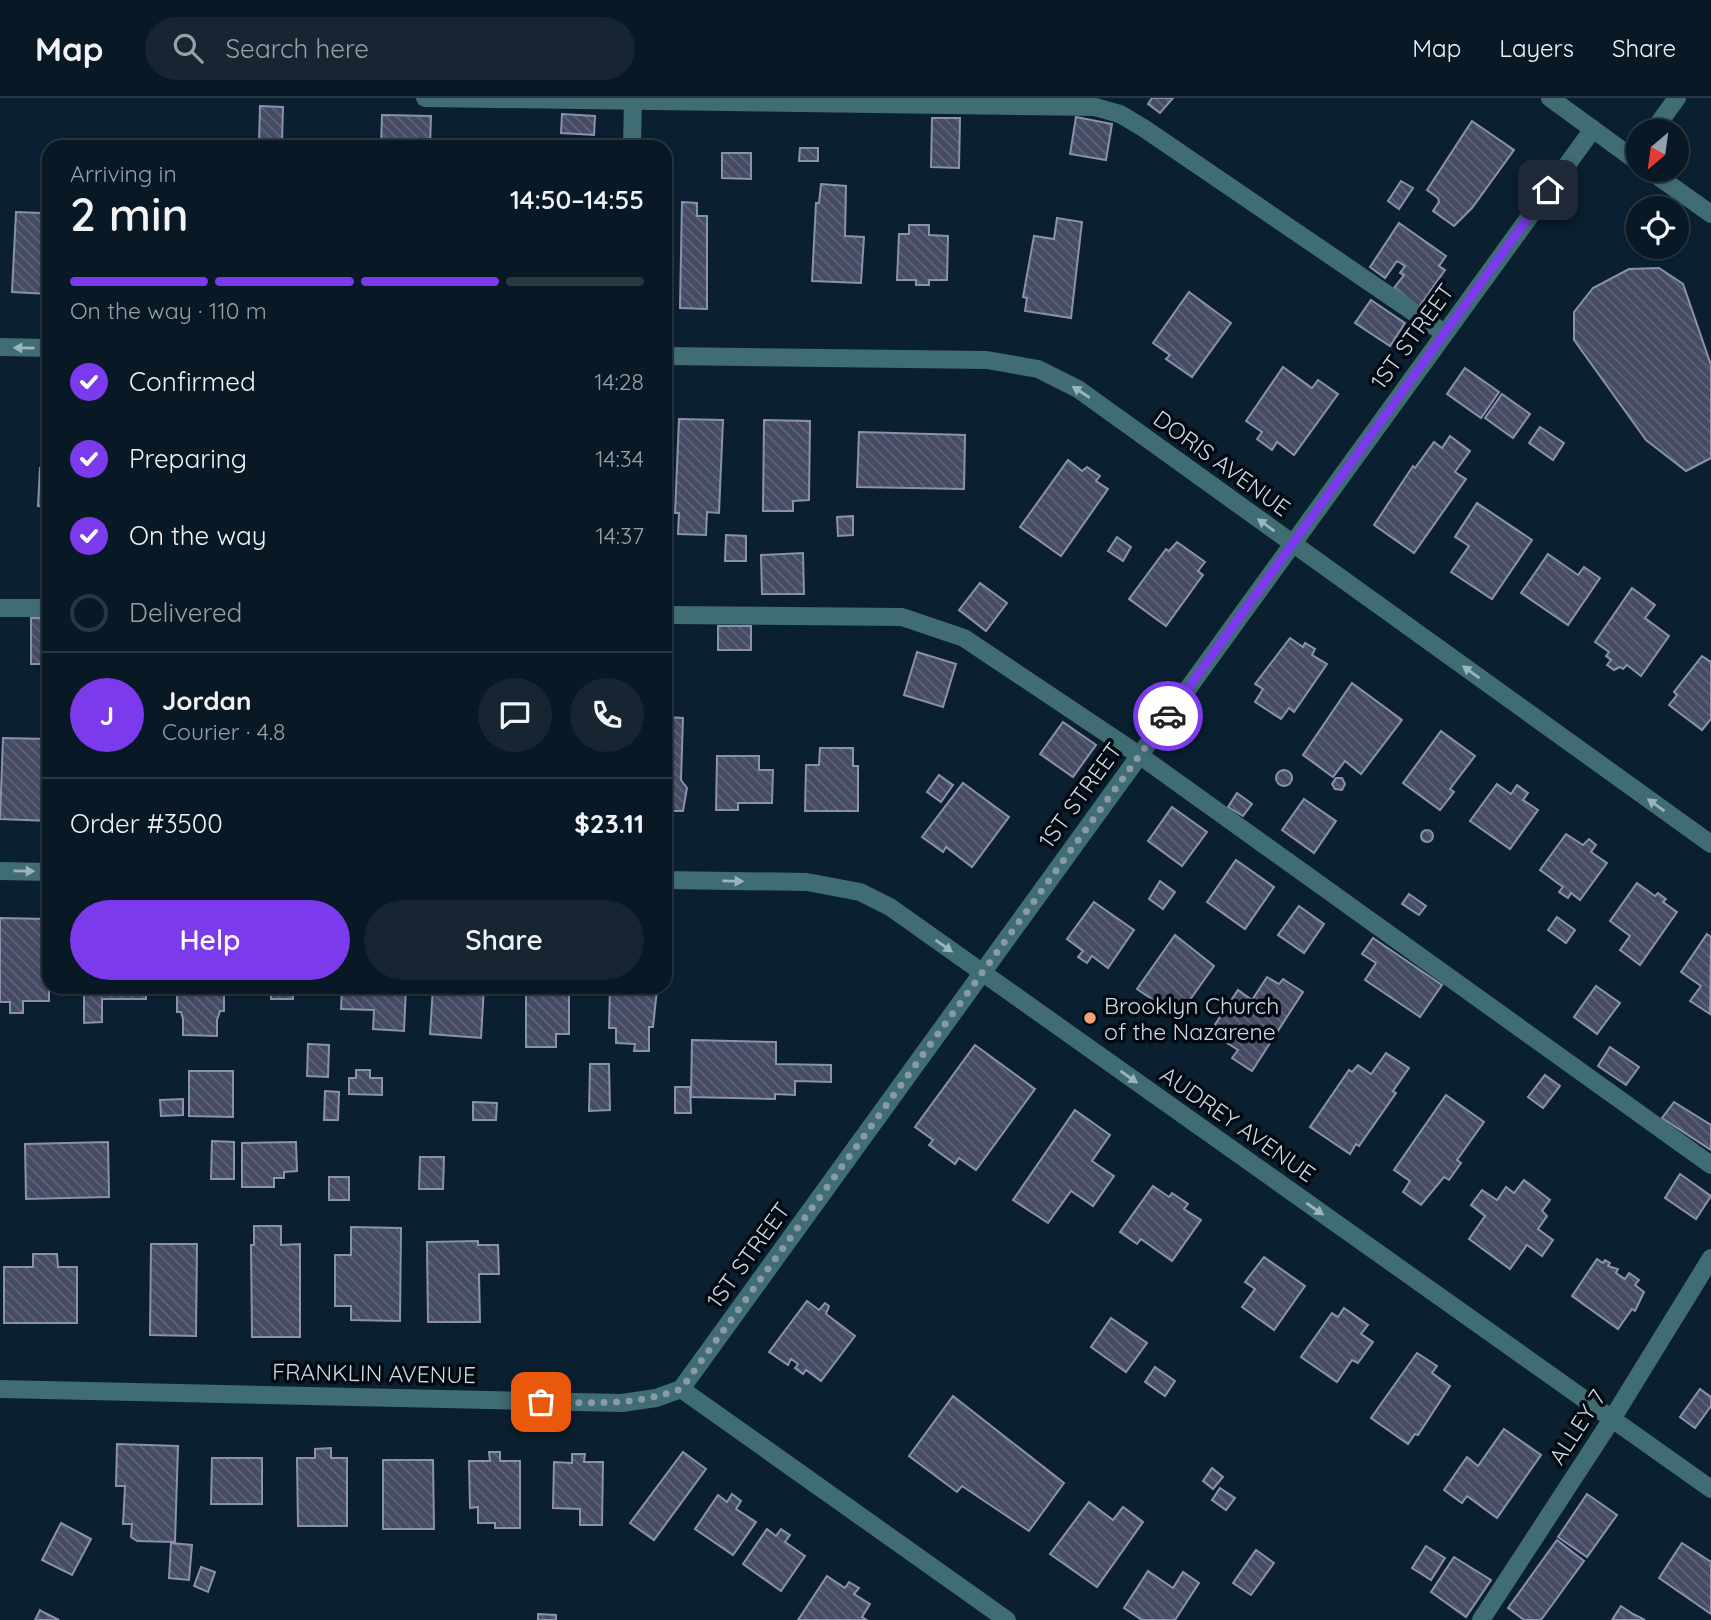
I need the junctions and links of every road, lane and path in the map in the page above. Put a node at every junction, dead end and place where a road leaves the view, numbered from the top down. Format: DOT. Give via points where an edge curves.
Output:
graph roads {
  1 [pos="425,98"];
  2 [pos="1550,98"];
  3 [pos="1677,98"];
  4 [pos="633,99"];
  5 [pos="1662,119"];
  6 [pos="1593,129"];
  7 [pos="632,140"];
  8 [pos="1626,151"];
  9 [pos="1666,182"];
  10 [pos="1711,214"];
  11 [pos="1444,333"];
  12 [pos="0,347"];
  13 [pos="42,348"];
  14 [pos="672,356"];
  15 [pos="1293,544"];
  16 [pos="0,608"];
  17 [pos="42,608"];
  18 [pos="672,615"];
  19 [pos="1139,755"];
  20 [pos="1711,844"];
  21 [pos="0,871"];
  22 [pos="42,872"];
  23 [pos="672,880"];
  24 [pos="982,973"];
  25 [pos="1711,1165"];
  26 [pos="1711,1258"];
  27 [pos="0,1389"];
  28 [pos="681,1389"];
  29 [pos="1612,1419"];
  30 [pos="1711,1489"];
  31 [pos="1007,1620"];
  32 [pos="1481,1620"];
  1 -- 4 [label="street"];
  2 -- 6 [label="street"];
  3 -- 5 [label="street"];
  4 -- 7 [label="street"];
  4 -- 11 [label="street" via="1095,107 1120,114"];
  6 -- 8 [label="street"];
  6 -- 11 [label="street, 1ST STREET"];
  9 -- 10 [label="street"];
  11 -- 15 [label="street, 1ST STREET"];
  13 -- 12 [label="street, one-way"];
  15 -- 14 [label="street, DORIS AVENUE, one-way" via="1078,389 1038,369 988,360"];
  15 -- 19 [label="street, 1ST STREET"];
  20 -- 15 [label="street, DORIS AVENUE, one-way"];
  16 -- 17 [label="street"];
  18 -- 19 [label="street" via="902,617 936,627 964,638"];
  19 -- 24 [label="street, 1ST STREET"];
  19 -- 25 [label="street"];
  21 -- 22 [label="street, one-way"];
  23 -- 24 [label="street, AUDREY AVENUE, one-way" via="807,882 860,892 890,907"];
  24 -- 28 [label="street, 1ST STREET"];
  24 -- 29 [label="street, AUDREY AVENUE, one-way"];
  26 -- 29 [label="street, ALLEY 7"];
  27 -- 28 [label="street, FRANKLIN AVENUE" via="622,1404"];
  28 -- 31 [label="street"];
  29 -- 30 [label="street, AUDREY AVENUE"];
  29 -- 32 [label="street, ALLEY 7"];
}
